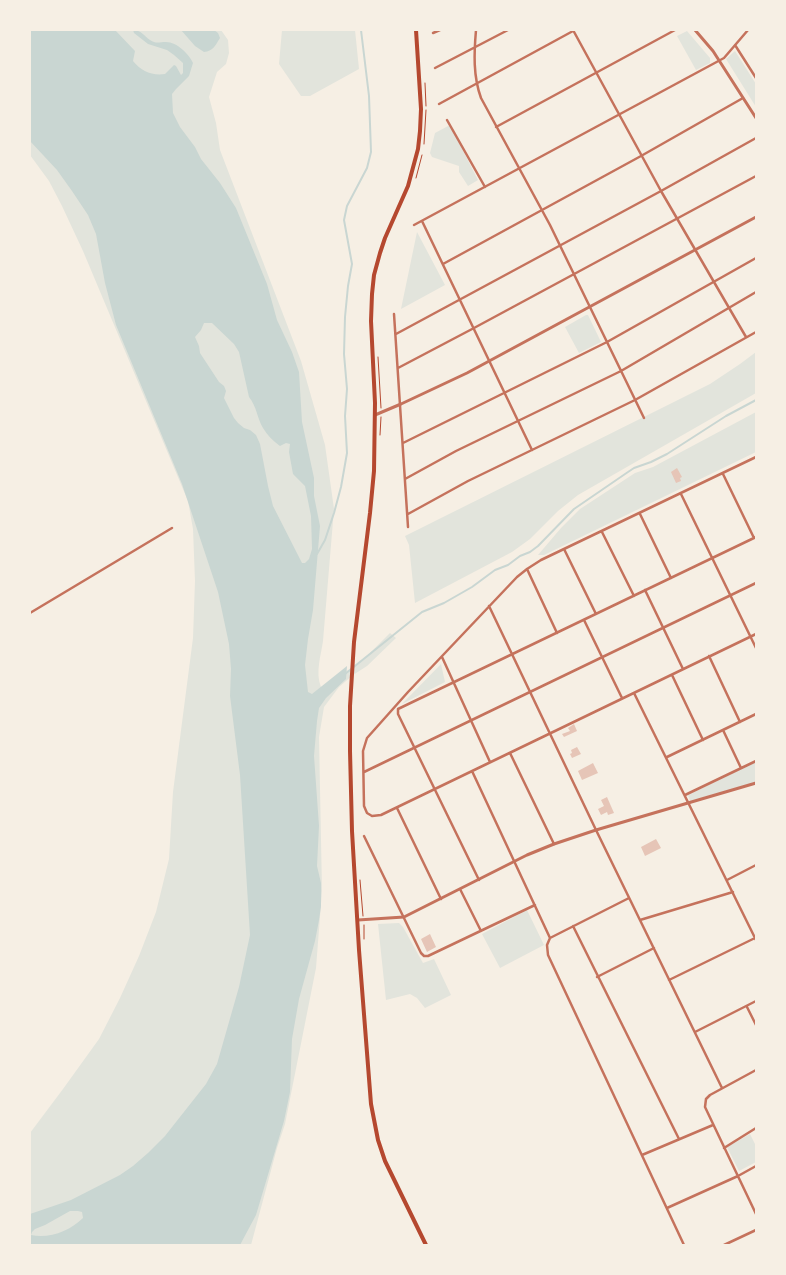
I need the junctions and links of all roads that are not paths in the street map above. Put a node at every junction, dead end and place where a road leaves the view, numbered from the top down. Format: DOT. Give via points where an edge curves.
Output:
graph roads {
  1 [pos="416,30"];
  2 [pos="440,30"];
  3 [pos="476,30"];
  4 [pos="508,30"];
  5 [pos="574,30"];
  6 [pos="675,30"];
  7 [pos="695,30"];
  8 [pos="748,30"];
  9 [pos="433,34"];
  10 [pos="735,45"];
  11 [pos="475,48"];
  12 [pos="719,61"];
  13 [pos="435,68"];
  14 [pos="596,73"];
  15 [pos="756,78"];
  16 [pos="476,82"];
  17 [pos="744,98"];
  18 [pos="439,104"];
  19 [pos="619,115"];
  20 [pos="756,118"];
  21 [pos="447,120"];
  22 [pos="496,127"];
  23 [pos="756,138"];
  24 [pos="641,156"];
  25 [pos="519,169"];
  26 [pos="756,176"];
  27 [pos="485,187"];
  28 [pos="661,191"];
  29 [pos="541,210"];
  30 [pos="756,217"];
  31 [pos="677,218"];
  32 [pos="422,221"];
  33 [pos="414,225"];
  34 [pos="560,246"];
  35 [pos="695,250"];
  36 [pos="756,258"];
  37 [pos="442,264"];
  38 [pos="574,274"];
  39 [pos="714,282"];
  40 [pos="756,292"];
  41 [pos="460,299"];
  42 [pos="589,306"];
  43 [pos="729,307"];
  44 [pos="394,314"];
  45 [pos="474,328"];
  46 [pos="756,332"];
  47 [pos="396,334"];
  48 [pos="746,337"];
  49 [pos="607,342"];
  50 [pos="489,361"];
  51 [pos="398,368"];
  52 [pos="621,371"];
  53 [pos="505,393"];
  54 [pos="635,400"];
  55 [pos="401,404"];
  56 [pos="375,415"];
  57 [pos="644,418"];
  58 [pos="518,420"];
  59 [pos="403,443"];
  60 [pos="532,450"];
  61 [pos="756,457"];
  62 [pos="723,473"];
  63 [pos="405,478"];
  64 [pos="681,494"];
  65 [pos="408,514"];
  66 [pos="640,514"];
  67 [pos="408,527"];
  68 [pos="172,528"];
  69 [pos="602,532"];
  70 [pos="755,537"];
  71 [pos="564,550"];
  72 [pos="712,558"];
  73 [pos="527,568"];
  74 [pos="671,578"];
  75 [pos="756,583"];
  76 [pos="645,590"];
  77 [pos="634,596"];
  78 [pos="730,596"];
  79 [pos="489,606"];
  80 [pos="30,613"];
  81 [pos="596,614"];
  82 [pos="584,620"];
  83 [pos="663,628"];
  84 [pos="557,633"];
  85 [pos="756,634"];
  86 [pos="750,636"];
  87 [pos="756,648"];
  88 [pos="512,654"];
  89 [pos="710,656"];
  90 [pos="442,657"];
  91 [pos="602,657"];
  92 [pos="683,669"];
  93 [pos="672,675"];
  94 [pos="452,683"];
  95 [pos="530,692"];
  96 [pos="634,692"];
  97 [pos="622,698"];
  98 [pos="756,714"];
  99 [pos="470,721"];
  100 [pos="740,722"];
  101 [pos="723,730"];
  102 [pos="550,733"];
  103 [pos="703,740"];
  104 [pos="414,748"];
  105 [pos="510,753"];
  106 [pos="666,757"];
  107 [pos="756,761"];
  108 [pos="490,762"];
  109 [pos="741,768"];
  110 [pos="472,771"];
  111 [pos="364,772"];
  112 [pos="756,783"];
  113 [pos="434,790"];
  114 [pos="685,795"];
  115 [pos="689,803"];
  116 [pos="397,808"];
  117 [pos="596,830"];
  118 [pos="364,836"];
  119 [pos="554,844"];
  120 [pos="515,861"];
  121 [pos="756,866"];
  122 [pos="479,880"];
  123 [pos="727,880"];
  124 [pos="460,890"];
  125 [pos="733,892"];
  126 [pos="629,898"];
  127 [pos="441,899"];
  128 [pos="535,905"];
  129 [pos="404,918"];
  130 [pos="358,920"];
  131 [pos="640,920"];
  132 [pos="573,926"];
  133 [pos="481,931"];
  134 [pos="550,938"];
  135 [pos="755,939"];
  136 [pos="654,948"];
  137 [pos="597,977"];
  138 [pos="669,980"];
  139 [pos="756,1001"];
  140 [pos="746,1006"];
  141 [pos="756,1026"];
  142 [pos="694,1032"];
  143 [pos="756,1070"];
  144 [pos="722,1088"];
  145 [pos="713,1125"];
  146 [pos="756,1130"];
  147 [pos="679,1139"];
  148 [pos="724,1148"];
  149 [pos="642,1155"];
  150 [pos="756,1166"];
  151 [pos="738,1176"];
  152 [pos="667,1208"];
  153 [pos="756,1214"];
  154 [pos="756,1230"];
  155 [pos="426,1245"];
  156 [pos="684,1245"];
  157 [pos="724,1245"];
  1 -- 56 [label="main road" via="421,109 418,149 408,186 385,238 374,275 371,321"];
  2 -- 9 [label="street"];
  3 -- 11 [label="street"];
  4 -- 11 [label="street"];
  5 -- 14 [label="street"];
  5 -- 16 [label="street"];
  6 -- 14 [label="street"];
  7 -- 12 [label="street"];
  8 -- 10 [label="street"];
  10 -- 12 [label="street"];
  10 -- 15 [label="street"];
  11 -- 13 [label="street"];
  11 -- 16 [label="street"];
  12 -- 17 [label="street"];
  12 -- 19 [label="street"];
  14 -- 19 [label="street"];
  14 -- 22 [label="street"];
  16 -- 18 [label="street"];
  16 -- 22 [label="street"];
  17 -- 20 [label="street"];
  17 -- 24 [label="street"];
  19 -- 24 [label="street"];
  19 -- 25 [label="street"];
  21 -- 27 [label="street"];
  22 -- 25 [label="street"];
  23 -- 28 [label="street"];
  24 -- 28 [label="street"];
  24 -- 29 [label="street"];
  25 -- 27 [label="street"];
  25 -- 29 [label="street"];
  26 -- 31 [label="street"];
  27 -- 32 [label="street"];
  28 -- 31 [label="street"];
  28 -- 34 [label="street"];
  29 -- 34 [label="street"];
  29 -- 37 [label="street"];
  30 -- 35 [label="street"];
  31 -- 35 [label="street"];
  31 -- 38 [label="street"];
  32 -- 33 [label="street"];
  32 -- 37 [label="street"];
  34 -- 38 [label="street"];
  34 -- 41 [label="street"];
  35 -- 39 [label="street"];
  35 -- 42 [label="street"];
  36 -- 39 [label="street"];
  37 -- 41 [label="street"];
  38 -- 42 [label="street"];
  38 -- 45 [label="street"];
  39 -- 43 [label="street"];
  39 -- 49 [label="street"];
  40 -- 43 [label="street"];
  41 -- 45 [label="street"];
  41 -- 47 [label="street"];
  42 -- 49 [label="street"];
  42 -- 50 [label="street"];
  43 -- 48 [label="street"];
  43 -- 52 [label="street"];
  44 -- 47 [label="street"];
  45 -- 50 [label="street"];
  45 -- 51 [label="street"];
  46 -- 48 [label="street"];
  47 -- 51 [label="street"];
  48 -- 54 [label="street"];
  49 -- 52 [label="street"];
  49 -- 53 [label="street"];
  50 -- 53 [label="street"];
  50 -- 55 [label="street"];
  51 -- 55 [label="street"];
  52 -- 54 [label="street"];
  52 -- 58 [label="street"];
  53 -- 58 [label="street"];
  53 -- 59 [label="street"];
  54 -- 57 [label="street"];
  54 -- 60 [label="street"];
  55 -- 56 [label="street"];
  55 -- 59 [label="street"];
  56 -- 130 [label="main road" via="374,471 351,688 350,805"];
  58 -- 60 [label="street"];
  58 -- 63 [label="street"];
  59 -- 63 [label="street"];
  60 -- 65 [label="street"];
  61 -- 62 [label="street"];
  62 -- 64 [label="street"];
  62 -- 70 [label="street"];
  63 -- 65 [label="street"];
  64 -- 66 [label="street"];
  64 -- 72 [label="street"];
  65 -- 67 [label="street"];
  66 -- 69 [label="street"];
  66 -- 74 [label="street"];
  68 -- 80 [label="street"];
  69 -- 71 [label="street"];
  69 -- 77 [label="street"];
  70 -- 72 [label="street"];
  71 -- 73 [label="street"];
  71 -- 81 [label="street"];
  72 -- 74 [label="street"];
  72 -- 78 [label="street"];
  73 -- 79 [label="street"];
  73 -- 84 [label="street"];
  74 -- 76 [label="street"];
  75 -- 78 [label="street"];
  76 -- 77 [label="street"];
  76 -- 83 [label="street"];
  77 -- 81 [label="street"];
  78 -- 83 [label="street"];
  78 -- 86 [label="street"];
  79 -- 88 [label="street"];
  79 -- 90 [label="street"];
  81 -- 82 [label="street"];
  82 -- 84 [label="street"];
  82 -- 91 [label="street"];
  83 -- 91 [label="street"];
  83 -- 92 [label="street"];
  84 -- 88 [label="street"];
  85 -- 86 [label="street"];
  86 -- 87 [label="street"];
  86 -- 89 [label="street"];
  88 -- 94 [label="street"];
  88 -- 95 [label="street"];
  89 -- 92 [label="street"];
  89 -- 100 [label="street"];
  90 -- 94 [label="street"];
  90 -- 111 [label="street" via="367,738"];
  91 -- 95 [label="street"];
  91 -- 97 [label="street"];
  92 -- 93 [label="street"];
  93 -- 96 [label="street"];
  93 -- 103 [label="street"];
  94 -- 99 [label="street"];
  94 -- 104 [label="street" via="398,711"];
  95 -- 99 [label="street"];
  95 -- 102 [label="street"];
  96 -- 97 [label="street"];
  96 -- 106 [label="street"];
  97 -- 102 [label="street"];
  98 -- 100 [label="street"];
  99 -- 104 [label="street"];
  99 -- 108 [label="street"];
  100 -- 101 [label="street"];
  101 -- 103 [label="street"];
  101 -- 109 [label="street"];
  102 -- 105 [label="street"];
  102 -- 117 [label="street"];
  103 -- 106 [label="street"];
  104 -- 111 [label="street"];
  104 -- 113 [label="street"];
  105 -- 108 [label="street"];
  105 -- 119 [label="street"];
  106 -- 114 [label="street"];
  107 -- 109 [label="street"];
  108 -- 110 [label="street"];
  109 -- 114 [label="street"];
  110 -- 113 [label="street"];
  110 -- 120 [label="street"];
  111 -- 116 [label="street" via="364,808 369,815 378,817"];
  112 -- 115 [label="street"];
  113 -- 116 [label="street"];
  113 -- 122 [label="street"];
  114 -- 115 [label="street"];
  115 -- 117 [label="street"];
  115 -- 123 [label="street"];
  116 -- 127 [label="street"];
  117 -- 119 [label="street"];
  117 -- 126 [label="street"];
  118 -- 129 [label="street"];
  119 -- 120 [label="street"];
  120 -- 122 [label="street"];
  120 -- 128 [label="street"];
  121 -- 123 [label="street"];
  122 -- 124 [label="street"];
  123 -- 125 [label="street"];
  124 -- 127 [label="street"];
  124 -- 133 [label="street"];
  125 -- 131 [label="street"];
  125 -- 135 [label="street"];
  126 -- 131 [label="street"];
  126 -- 132 [label="street"];
  127 -- 129 [label="street"];
  128 -- 133 [label="street"];
  128 -- 134 [label="street"];
  129 -- 130 [label="street"];
  129 -- 133 [label="street" via="424,956"];
  130 -- 155 [label="main road" via="375,1128 385,1161"];
  131 -- 136 [label="street"];
  132 -- 134 [label="street"];
  132 -- 137 [label="street"];
  134 -- 149 [label="street" via="546,945 548,955"];
  135 -- 138 [label="street"];
  136 -- 137 [label="street"];
  136 -- 138 [label="street"];
  137 -- 147 [label="street"];
  138 -- 142 [label="street"];
  139 -- 140 [label="street"];
  140 -- 141 [label="street"];
  140 -- 142 [label="street"];
  142 -- 144 [label="street"];
  143 -- 144 [label="street"];
  144 -- 145 [label="street" via="705,1102"];
  145 -- 147 [label="street"];
  145 -- 148 [label="street"];
  146 -- 148 [label="street"];
  147 -- 149 [label="street"];
  148 -- 151 [label="street"];
  149 -- 152 [label="street"];
  150 -- 151 [label="street"];
  151 -- 152 [label="street"];
  151 -- 153 [label="street"];
  152 -- 156 [label="street"];
  154 -- 157 [label="street"];
}
